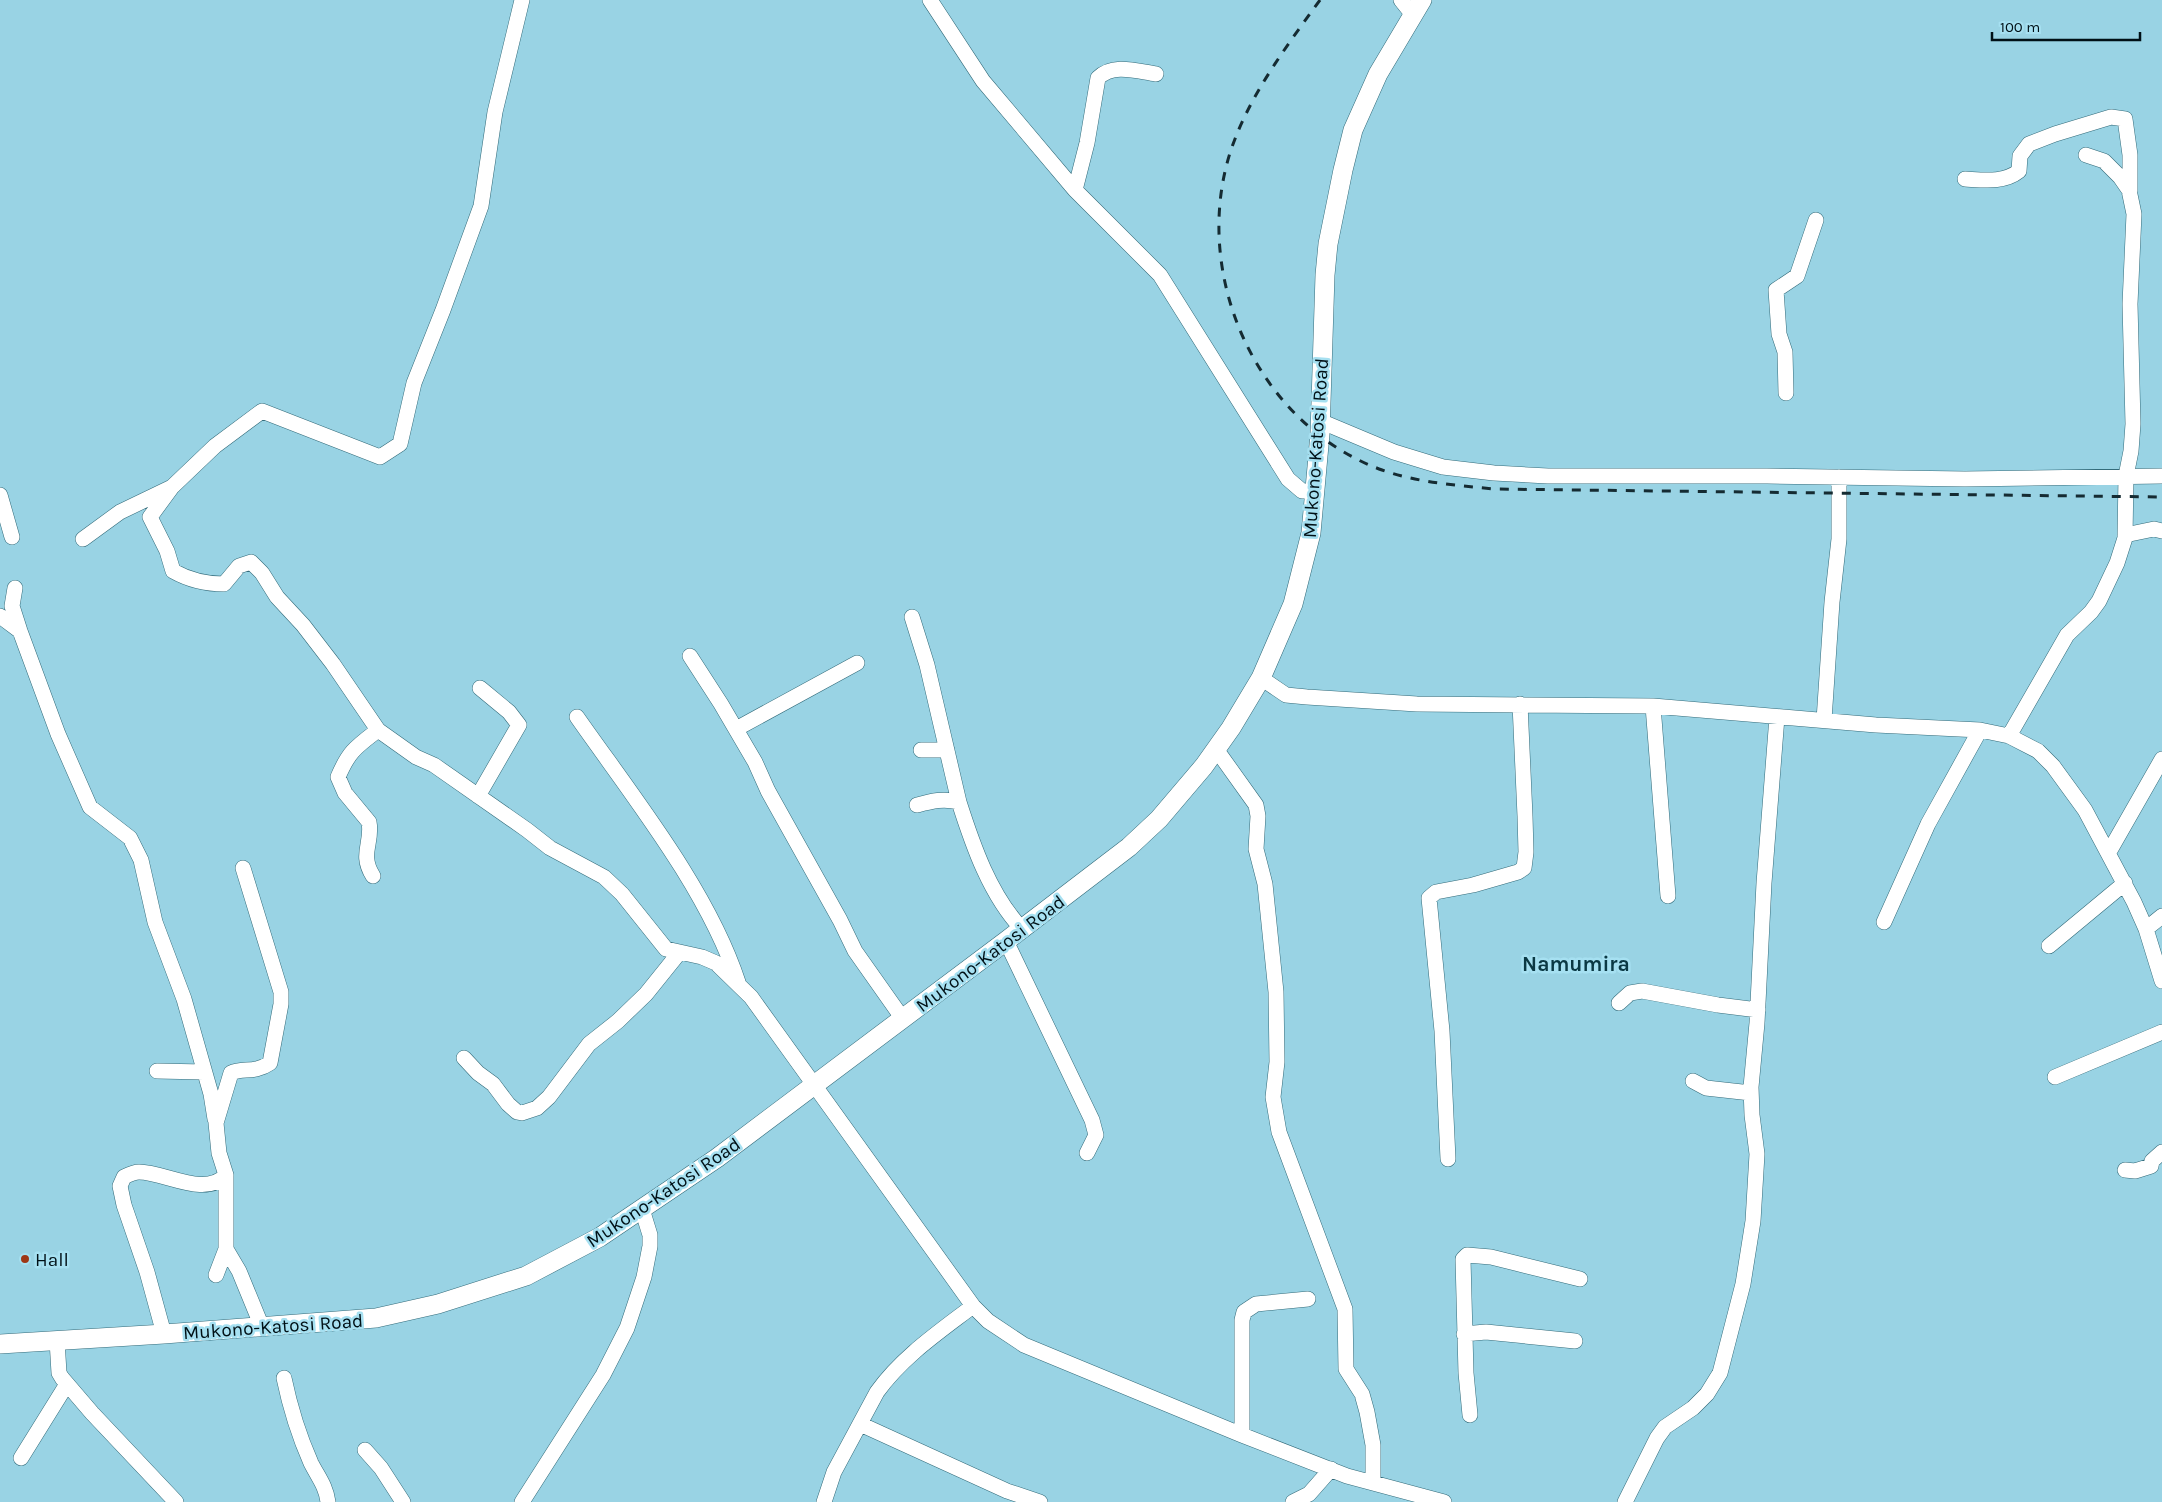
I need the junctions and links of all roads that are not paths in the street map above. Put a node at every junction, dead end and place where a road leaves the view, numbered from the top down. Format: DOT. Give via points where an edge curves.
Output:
graph roads {
  1 [pos="522,0"];
  2 [pos="930,0"];
  3 [pos="1401,0"];
  4 [pos="1418,7"];
  5 [pos="1156,74"];
  6 [pos="2086,155"];
  7 [pos="1965,179"];
  8 [pos="1075,190"];
  9 [pos="2130,195"];
  10 [pos="1816,220"];
  11 [pos="1786,393"];
  12 [pos="1320,421"];
  13 [pos="2126,476"];
  14 [pos="2162,476"];
  15 [pos="1839,477"];
  16 [pos="172,487"];
  17 [pos="1315,491"];
  18 [pos="0,495"];
  19 [pos="2162,531"];
  20 [pos="2125,535"];
  21 [pos="12,537"];
  22 [pos="83,538"];
  23 [pos="15,588"];
  24 [pos="0,616"];
  25 [pos="912,617"];
  26 [pos="20,631"];
  27 [pos="690,656"];
  28 [pos="857,663"];
  29 [pos="1261,678"];
  30 [pos="480,688"];
  31 [pos="1520,704"];
  32 [pos="1653,706"];
  33 [pos="577,717"];
  34 [pos="1777,717"];
  35 [pos="1824,720"];
  36 [pos="736,729"];
  37 [pos="378,730"];
  38 [pos="1980,730"];
  39 [pos="2008,736"];
  40 [pos="1216,749"];
  41 [pos="921,750"];
  42 [pos="947,750"];
  43 [pos="2162,759"];
  44 [pos="478,796"];
  45 [pos="959,802"];
  46 [pos="917,805"];
  47 [pos="2109,852"];
  48 [pos="243,868"];
  49 [pos="373,876"];
  50 [pos="2125,883"];
  51 [pos="1668,896"];
  52 [pos="2162,916"];
  53 [pos="1884,922"];
  54 [pos="1022,929"];
  55 [pos="2146,929"];
  56 [pos="1006,942"];
  57 [pos="2049,946"];
  58 [pos="679,953"];
  59 [pos="2162,981"];
  60 [pos="739,986"];
  61 [pos="1619,1003"];
  62 [pos="1758,1010"];
  63 [pos="903,1019"];
  64 [pos="2162,1032"];
  65 [pos="464,1058"];
  66 [pos="157,1071"];
  67 [pos="204,1072"];
  68 [pos="2056,1077"];
  69 [pos="1693,1081"];
  70 [pos="814,1084"];
  71 [pos="1752,1092"];
  72 [pos="216,1123"];
  73 [pos="2162,1152"];
  74 [pos="1087,1153"];
  75 [pos="1448,1159"];
  76 [pos="2125,1170"];
  77 [pos="226,1175"];
  78 [pos="642,1209"];
  79 [pos="226,1249"];
  80 [pos="216,1275"];
  81 [pos="1580,1279"];
  82 [pos="1308,1299"];
  83 [pos="973,1306"];
  84 [pos="262,1327"];
  85 [pos="164,1334"];
  86 [pos="1464,1334"];
  87 [pos="57,1340"];
  88 [pos="1575,1341"];
  89 [pos="0,1344"];
  90 [pos="284,1378"];
  91 [pos="67,1384"];
  92 [pos="1470,1415"];
  93 [pos="860,1424"];
  94 [pos="1242,1435"];
  95 [pos="365,1450"];
  96 [pos="21,1458"];
  97 [pos="1331,1469"];
  98 [pos="1373,1482"];
  99 [pos="176,1502"];
  100 [pos="328,1502"];
  101 [pos="403,1502"];
  102 [pos="522,1502"];
  103 [pos="824,1502"];
  104 [pos="1040,1502"];
  105 [pos="1294,1502"];
  106 [pos="1444,1502"];
  107 [pos="1625,1502"];
  1 -- 16 [label="street" via="495,112 480,206 414,383 400,444 380,457 262,411 215,446"];
  2 -- 8 [label="street" via="983,81"];
  3 -- 4 [label="street"];
  4 -- 12 [label="main road, Mukono-Katosi Road" via="1378,74 1352,130 1328,244"];
  5 -- 8 [label="street" via="1118,68 1105,71 1098,78"];
  6 -- 9 [label="street" via="2104,161 2120,177"];
  7 -- 9 [label="street" via="2010,178 2019,171 2020,156 2029,144 2111,117 2125,119 2130,155"];
  8 -- 17 [label="street" via="1160,275 1288,480 1302,491"];
  9 -- 13 [label="street" via="2134,214 2130,304 2133,424"];
  10 -- 11 [label="street" via="1796,276 1776,290"];
  12 -- 15 [label="street" via="1394,452 1443,467 1494,473"];
  12 -- 17 [label="main road, Mukono-Katosi Road"];
  13 -- 14 [label="street"];
  13 -- 15 [label="street"];
  13 -- 20 [label="street"];
  15 -- 35 [label="street" via="1839,539"];
  16 -- 22 [label="street" via="120,512"];
  16 -- 37 [label="street" via="150,517 173,571 208,584 224,584 239,566 251,562 327,656"];
  17 -- 29 [label="main road, Mukono-Katosi Road" via="1311,533 1293,604"];
  18 -- 21 [label="street"];
  19 -- 20 [label="street" via="2154,529"];
  20 -- 39 [label="street" via="2117,563 2095,607 2067,635"];
  23 -- 26 [label="street" via="12,606"];
  24 -- 26 [label="street"];
  25 -- 42 [label="street"];
  26 -- 67 [label="street" via="58,734 90,807 130,838 135,846 155,922 184,999"];
  27 -- 36 [label="street"];
  28 -- 36 [label="street"];
  29 -- 31 [label="street" via="1286,695 1417,704"];
  29 -- 40 [label="main road, Mukono-Katosi Road"];
  30 -- 44 [label="street" via="509,712 519,725"];
  31 -- 32 [label="street"];
  31 -- 75 [label="street" via="1524,868 1473,885 1436,892 1429,898 1441,1022"];
  32 -- 34 [label="street"];
  32 -- 51 [label="street"];
  33 -- 60 [label="street" via="658,833 705,908 729,954"];
  34 -- 35 [label="street"];
  34 -- 62 [label="street"];
  35 -- 38 [label="street" via="1876,726"];
  36 -- 63 [label="street" via="855,951"];
  37 -- 44 [label="street"];
  37 -- 49 [label="street" via="347,756 338,777 345,793 369,822 366,856"];
  38 -- 39 [label="street"];
  38 -- 53 [label="street" via="1928,824"];
  39 -- 47 [label="street" via="2038,751 2053,766 2086,810"];
  40 -- 54 [label="main road, Mukono-Katosi Road" via="1160,819 1129,847"];
  40 -- 98 [label="street" via="1256,805 1256,849 1266,892 1276,992 1274,1097 1279,1132 1345,1309 1346,1369 1362,1394 1373,1445"];
  41 -- 42 [label="street"];
  42 -- 45 [label="street"];
  43 -- 47 [label="street"];
  44 -- 58 [label="street" via="550,848 604,877 666,948"];
  45 -- 46 [label="street" via="949,799"];
  45 -- 54 [label="street" via="983,866 1008,914"];
  47 -- 50 [label="street"];
  48 -- 72 [label="street" via="279,982 281,1004 270,1063 254,1071 232,1072"];
  50 -- 55 [label="street"];
  50 -- 57 [label="street"];
  52 -- 55 [label="street"];
  54 -- 56 [label="main road, Mukono-Katosi Road"];
  55 -- 59 [label="street"];
  56 -- 63 [label="main road, Mukono-Katosi Road"];
  56 -- 74 [label="street" via="1092,1120 1096,1135"];
  58 -- 60 [label="street" via="716,963"];
  58 -- 65 [label="street" via="646,994 590,1044 537,1108 517,1112"];
  60 -- 70 [label="street"];
  61 -- 62 [label="street" via="1630,993 1642,991"];
  62 -- 71 [label="street"];
  63 -- 70 [label="main road, Mukono-Katosi Road"];
  64 -- 68 [label="street"];
  66 -- 67 [label="street"];
  67 -- 72 [label="street"];
  69 -- 71 [label="street" via="1706,1088"];
  70 -- 78 [label="main road, Mukono-Katosi Road" via="717,1158"];
  70 -- 83 [label="street"];
  71 -- 107 [label="street" via="1757,1154 1753,1221 1743,1284 1720,1373 1707,1394 1665,1427"];
  72 -- 77 [label="street" via="219,1153"];
  73 -- 76 [label="street" via="2151,1166"];
  77 -- 79 [label="street"];
  77 -- 85 [label="street" via="220,1181 205,1185 138,1172 121,1180 124,1204"];
  78 -- 84 [label="main road, Mukono-Katosi Road" via="572,1253 526,1276 476,1294 376,1318"];
  78 -- 102 [label="street" via="650,1246 644,1277 627,1328 603,1375"];
  79 -- 80 [label="street"];
  79 -- 84 [label="street" via="239,1271"];
  81 -- 86 [label="street" via="1491,1257 1467,1255 1463,1260"];
  82 -- 94 [label="street" via="1256,1304 1244,1312"];
  83 -- 93 [label="street" via="901,1364 877,1392"];
  83 -- 94 [label="street" via="1000,1330 1024,1345"];
  84 -- 85 [label="main road, Mukono-Katosi Road"];
  85 -- 87 [label="main road, Mukono-Katosi Road"];
  86 -- 88 [label="street" via="1486,1332"];
  86 -- 92 [label="street"];
  87 -- 89 [label="main road, Mukono-Katosi Road"];
  87 -- 91 [label="street" via="59,1373"];
  90 -- 100 [label="street" via="300,1433 326,1490"];
  91 -- 96 [label="street"];
  91 -- 99 [label="street"];
  93 -- 103 [label="street" via="834,1472"];
  93 -- 104 [label="street" via="1007,1491"];
  94 -- 97 [label="street"];
  95 -- 101 [label="street"];
  97 -- 98 [label="street"];
  97 -- 105 [label="street" via="1309,1494"];
  98 -- 106 [label="street"];
}
